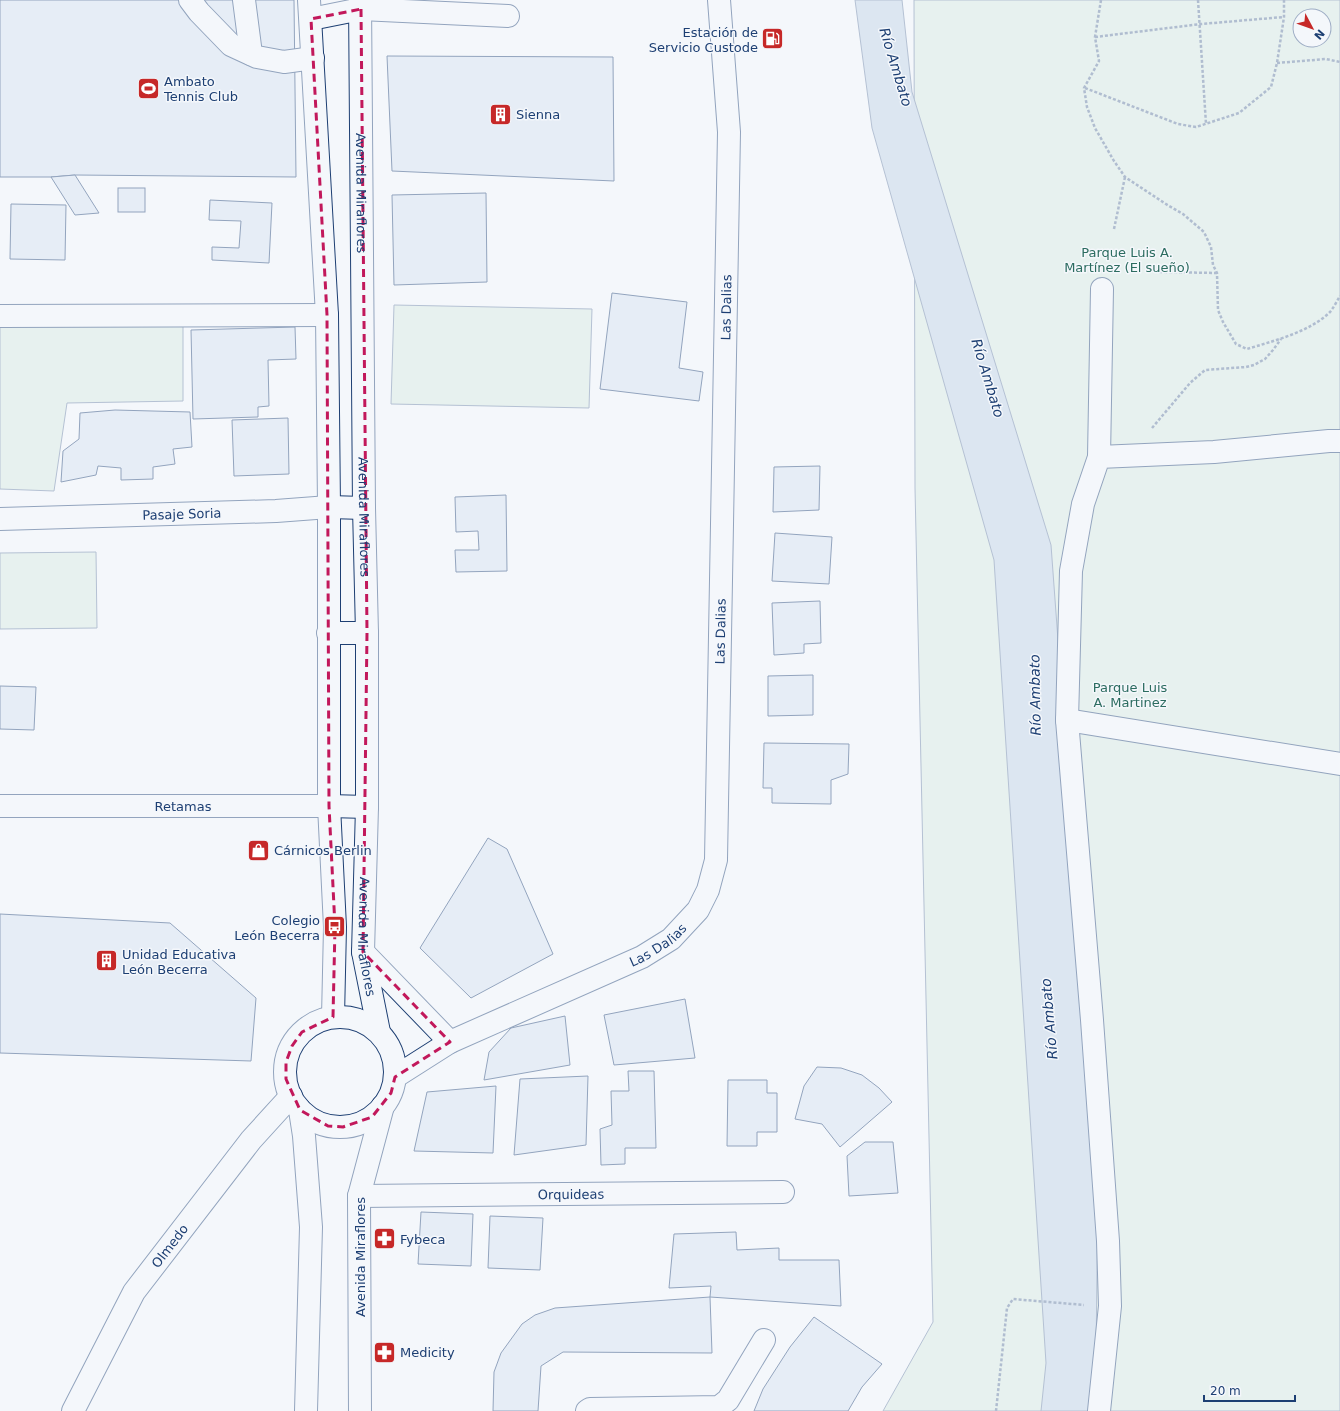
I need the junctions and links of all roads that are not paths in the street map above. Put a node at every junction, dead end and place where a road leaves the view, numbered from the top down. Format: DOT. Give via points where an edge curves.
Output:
graph roads {
  1 [pos="190,0"];
  2 [pos="244,0"];
  3 [pos="719,0"];
  4 [pos="361,4"];
  5 [pos="310,9"];
  6 [pos="508,16"];
  7 [pos="251,54"];
  8 [pos="313,58"];
  9 [pos="1102,289"];
  10 [pos="327,315"];
  11 [pos="0,316"];
  12 [pos="1336,437"];
  13 [pos="1099,457"];
  14 [pos="330,507"];
  15 [pos="364,508"];
  16 [pos="0,519"];
  17 [pos="328,633"];
  18 [pos="367,633"];
  19 [pos="1067,720"];
  20 [pos="1340,764"];
  21 [pos="0,806"];
  22 [pos="329,806"];
  23 [pos="367,807"];
  24 [pos="363,952"];
  25 [pos="333,1017"];
  26 [pos="379,1032"];
  27 [pos="450,1042"];
  28 [pos="395,1077"];
  29 [pos="295,1103"];
  30 [pos="383,1106"];
  31 [pos="783,1192"];
  32 [pos="359,1196"];
  33 [pos="764,1340"];
  34 [pos="73,1411"];
  35 [pos="306,1411"];
  36 [pos="360,1411"];
  37 [pos="587,1411"];
  38 [pos="1099,1411"];
  1 -- 7 [label="street" via="231,45"];
  2 -- 7 [label="street"];
  3 -- 27 [label="street, Las Dalias" via="729,132 716,860 708,890 698,910 671,939 642,957"];
  4 -- 5 [label="street"];
  4 -- 6 [label="street"];
  4 -- 15 [label="street, Avenida Miraflores"];
  5 -- 8 [label="street"];
  7 -- 8 [label="street" via="284,62"];
  8 -- 10 [label="street"];
  9 -- 13 [label="street"];
  10 -- 11 [label="street"];
  10 -- 14 [label="street"];
  12 -- 13 [label="street" via="1214,452"];
  13 -- 19 [label="street" via="1083,504 1071,571"];
  14 -- 15 [label="street, Pasaje Soria"];
  14 -- 16 [label="street, Pasaje Soria" via="268,512"];
  14 -- 17 [label="street"];
  15 -- 18 [label="street, Avenida Miraflores"];
  17 -- 18 [label="street"];
  17 -- 22 [label="street"];
  18 -- 23 [label="street, Avenida Miraflores"];
  19 -- 20 [label="street"];
  19 -- 38 [label="street" via="1108,1241"];
  21 -- 22 [label="street, Retamas"];
  22 -- 23 [label="street, Retamas"];
  22 -- 25 [label="street" via="335,927"];
  23 -- 24 [label="street, Avenida Miraflores"];
  24 -- 26 [label="street, Avenida Miraflores"];
  24 -- 27 [label="street"];
  25 -- 26 [label="street" via="365,1022"];
  25 -- 29 [label="street" via="316,1022 302,1032 292,1046 286,1062 286,1079"];
  26 -- 28 [label="street" via="388,1045 394,1061"];
  27 -- 28 [label="street, Las Dalias"];
  28 -- 30 [label="street" via="391,1093"];
  29 -- 30 [label="street" via="328,1126 343,1127 358,1124 372,1117"];
  29 -- 34 [label="street, Olmedo" via="251,1140 134,1292"];
  29 -- 35 [label="street" via="304,1136 311,1227"];
  30 -- 32 [label="street, Avenida Miraflores"];
  31 -- 32 [label="street, Orquideas"];
  32 -- 36 [label="street, Avenida Miraflores"];
  33 -- 37 [label="street" via="728,1400 719,1407"];
}
